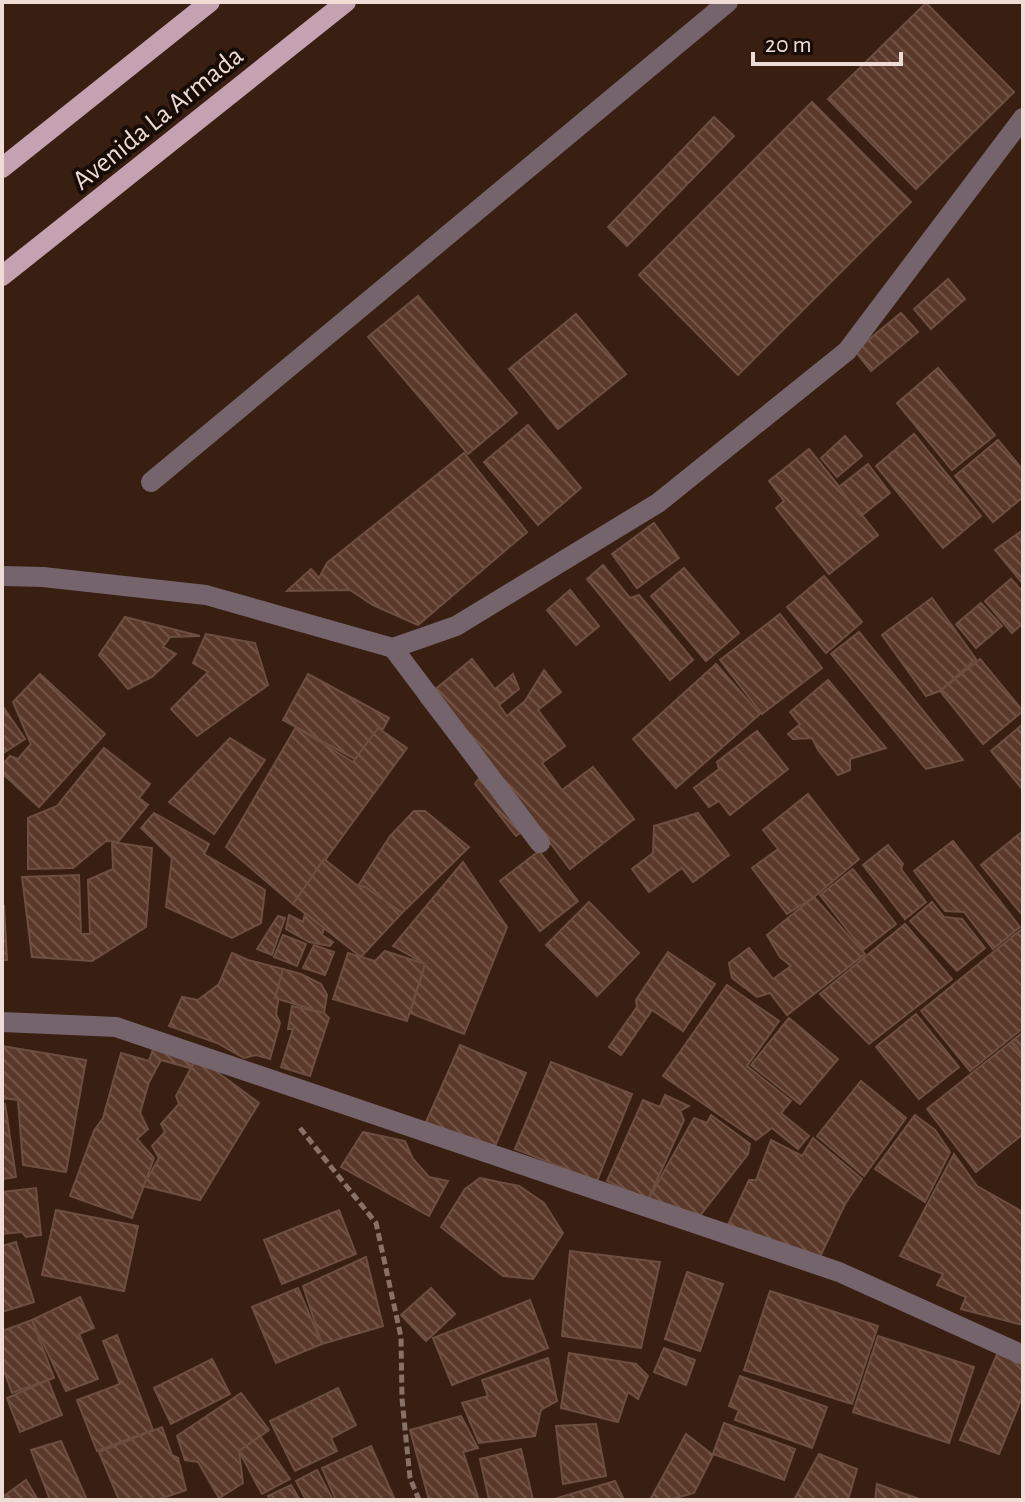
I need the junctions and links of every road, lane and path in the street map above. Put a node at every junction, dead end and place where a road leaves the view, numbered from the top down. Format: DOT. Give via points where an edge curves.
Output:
graph roads {
  1 [pos="210,2"];
  2 [pos="346,2"];
  3 [pos="728,2"];
  4 [pos="1023,118"];
  5 [pos="2,168"];
  6 [pos="2,276"];
  7 [pos="151,482"];
  8 [pos="2,576"];
  9 [pos="393,648"];
  10 [pos="540,843"];
  11 [pos="2,1022"];
  12 [pos="297,1124"];
  13 [pos="1023,1355"];
  14 [pos="419,1500"];
  1 -- 5 [label="main road, Avenida La Armada"];
  2 -- 6 [label="main road, Avenida La Armada"];
  3 -- 7 [label="street"];
  4 -- 9 [label="street" via="847,351 658,503 456,626"];
  8 -- 9 [label="street" via="206,595"];
  9 -- 10 [label="street"];
  11 -- 13 [label="street" via="116,1027 839,1272"];
  12 -- 14 [label="path" via="376,1223 401,1337 410,1478"];
}
